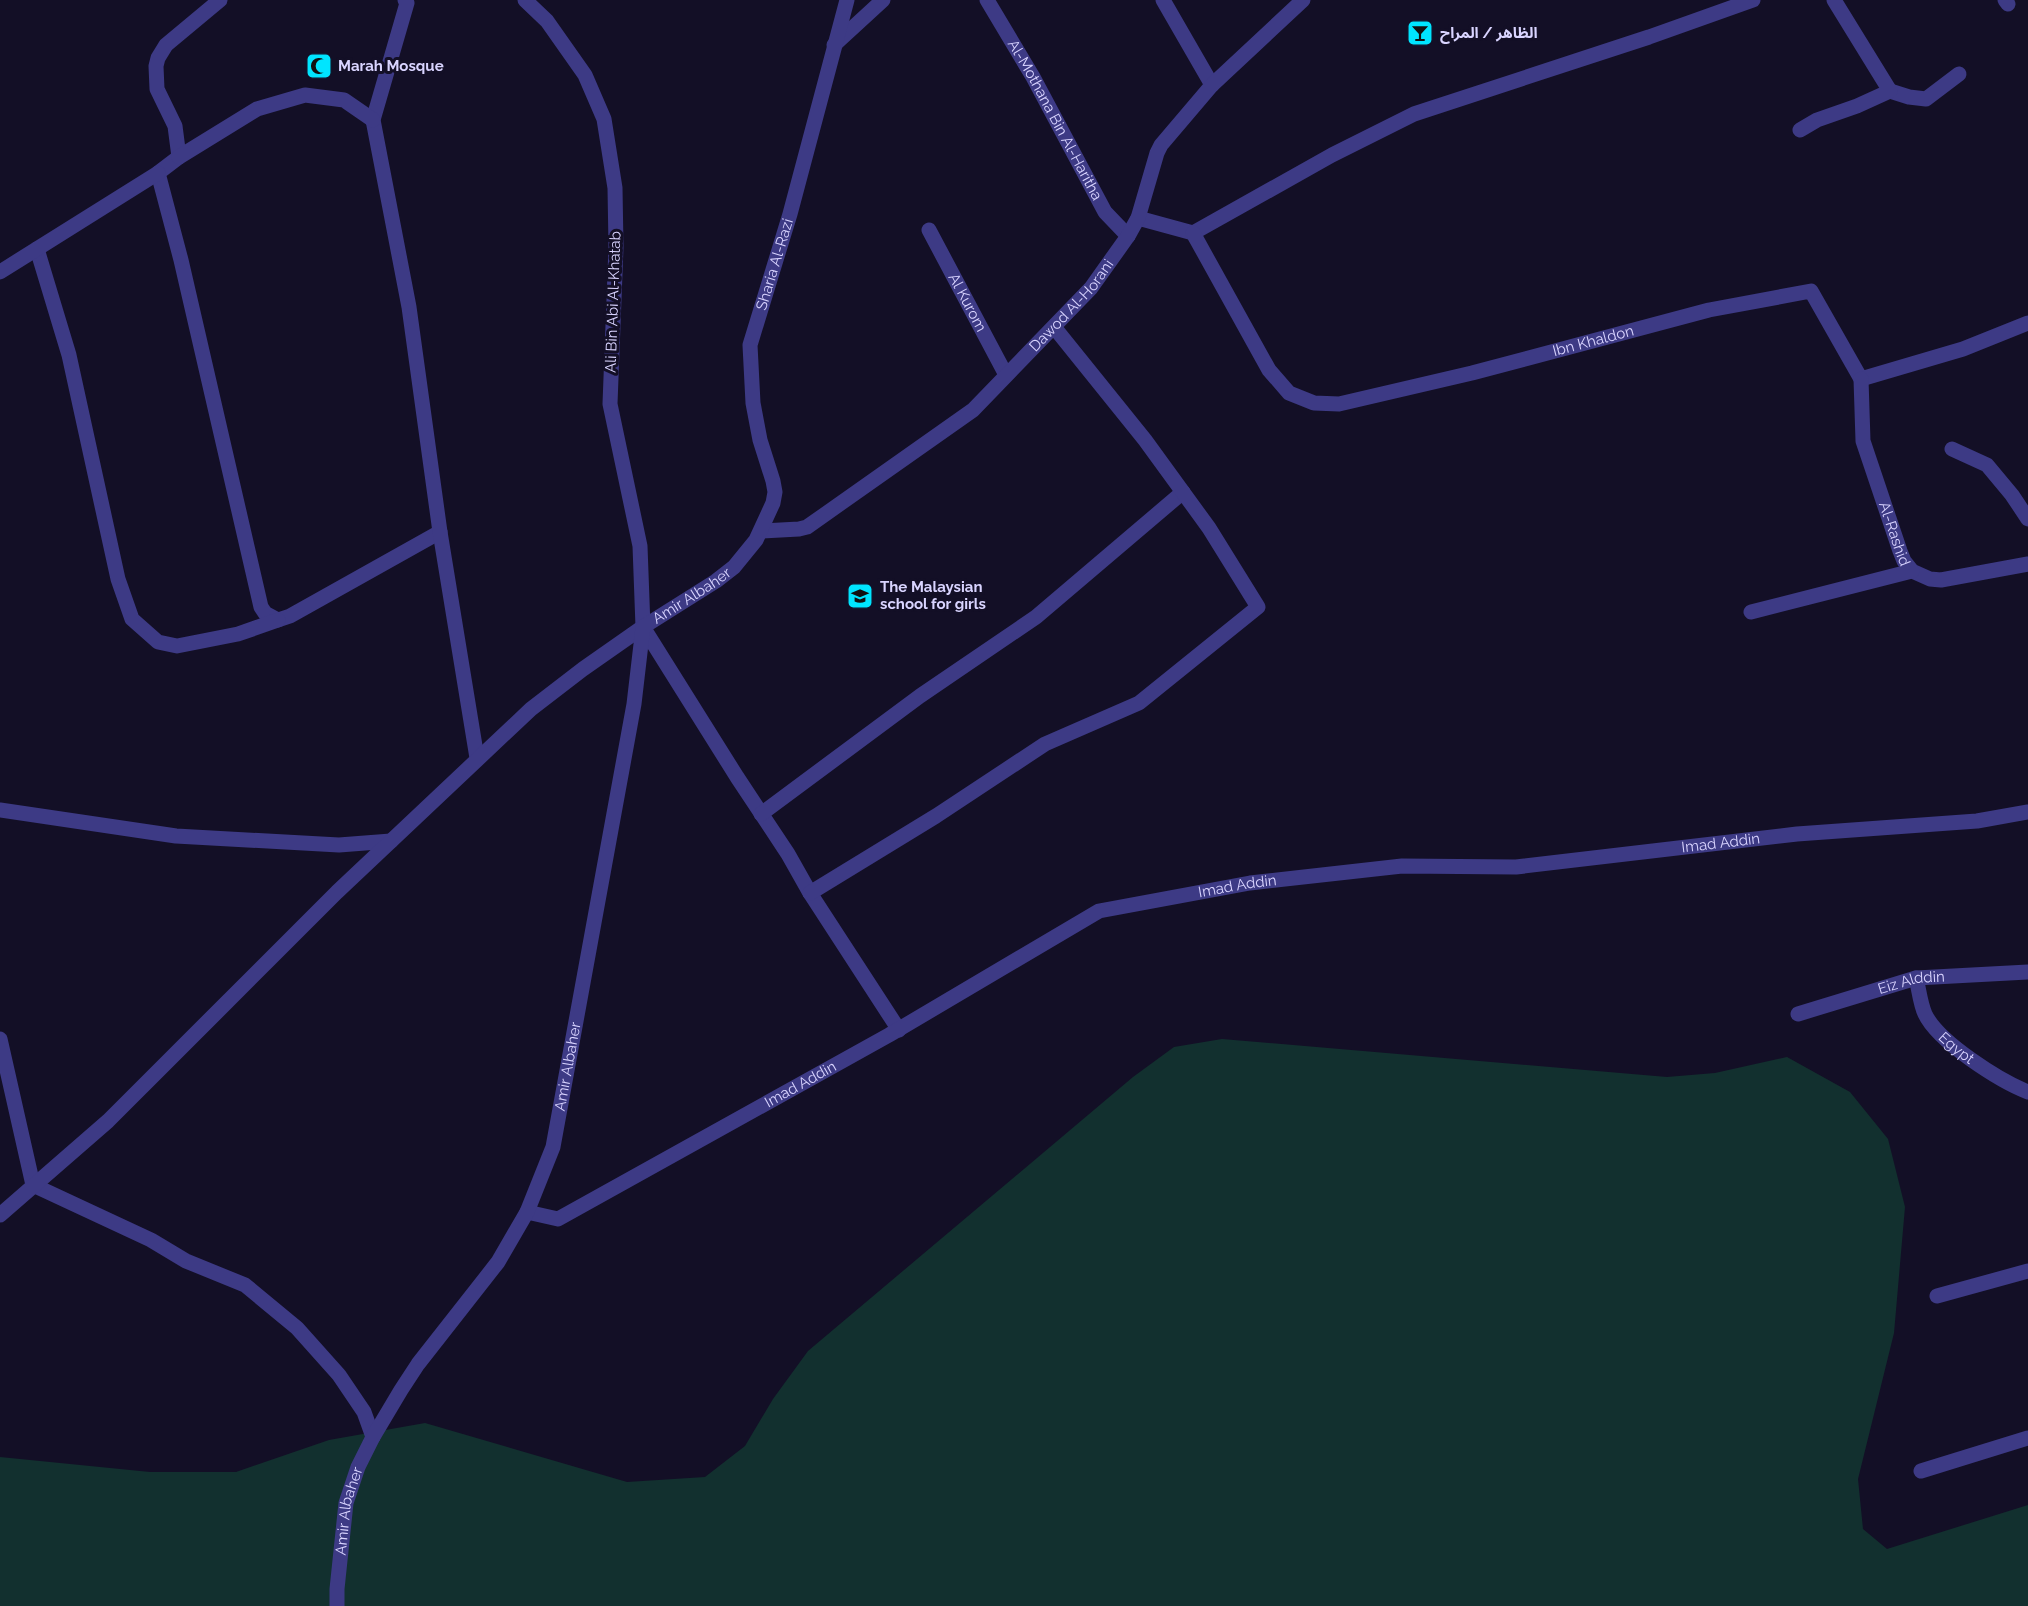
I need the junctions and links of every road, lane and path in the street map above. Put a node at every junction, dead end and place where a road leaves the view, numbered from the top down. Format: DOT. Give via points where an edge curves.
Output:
graph roads {
  1 [pos="220,0"];
  2 [pos="405,0"];
  3 [pos="525,0"];
  4 [pos="847,0"];
  5 [pos="883,0"];
  6 [pos="987,0"];
  7 [pos="1163,0"];
  8 [pos="1303,0"];
  9 [pos="1753,0"];
  10 [pos="1834,0"];
  11 [pos="834,45"];
  12 [pos="1959,74"];
  13 [pos="1212,85"];
  14 [pos="1890,92"];
  15 [pos="373,120"];
  16 [pos="1800,130"];
  17 [pos="179,157"];
  18 [pos="158,173"];
  19 [pos="1138,218"];
  20 [pos="928,230"];
  21 [pos="1193,233"];
  22 [pos="1128,236"];
  23 [pos="37,249"];
  24 [pos="0,272"];
  25 [pos="2028,323"];
  26 [pos="1054,327"];
  27 [pos="1006,375"];
  28 [pos="1861,379"];
  29 [pos="1952,449"];
  30 [pos="1183,492"];
  31 [pos="2028,519"];
  32 [pos="762,531"];
  33 [pos="440,532"];
  34 [pos="2028,564"];
  35 [pos="1912,571"];
  36 [pos="1750,612"];
  37 [pos="278,620"];
  38 [pos="643,627"];
  39 [pos="477,758"];
  40 [pos="0,810"];
  41 [pos="2028,812"];
  42 [pos="761,814"];
  43 [pos="391,841"];
  44 [pos="810,893"];
  45 [pos="2028,972"];
  46 [pos="1916,978"];
  47 [pos="1798,1014"];
  48 [pos="898,1030"];
  49 [pos="0,1039"];
  50 [pos="2028,1092"];
  51 [pos="33,1185"];
  52 [pos="527,1212"];
  53 [pos="0,1215"];
  54 [pos="2028,1271"];
  55 [pos="1937,1296"];
  56 [pos="373,1437"];
  57 [pos="2028,1438"];
  58 [pos="1921,1471"];
  59 [pos="337,1606"];
  1 -- 17 [label="street" via="166,45 156,66 157,89 175,126"];
  2 -- 15 [label="street"];
  3 -- 38 [label="street, Ali Bin Abi Al-Khatab" via="547,21 585,75 604,119 615,188 610,404 640,546"];
  4 -- 11 [label="street, Sharia Al-Razi"];
  5 -- 11 [label="street"];
  6 -- 22 [label="street, Al-Mothana Bin Al-Haritha" via="1105,212"];
  7 -- 13 [label="street"];
  8 -- 13 [label="street, Dawod Al-Horani"];
  9 -- 21 [label="street" via="1414,114"];
  10 -- 14 [label="street"];
  11 -- 32 [label="street, Sharia Al-Razi" via="790,214 750,345 753,403 775,492"];
  12 -- 14 [label="street" via="1926,99"];
  13 -- 19 [label="street, Dawod Al-Horani" via="1159,148"];
  14 -- 16 [label="street"];
  15 -- 17 [label="street" via="344,100 304,95 257,110"];
  15 -- 33 [label="street" via="409,307"];
  17 -- 18 [label="street"];
  18 -- 23 [label="street"];
  18 -- 37 [label="street" via="259,602 266,613"];
  19 -- 21 [label="street"];
  19 -- 22 [label="street, Dawod Al-Horani"];
  20 -- 27 [label="street, Al Kurom"];
  21 -- 28 [label="street, Ibn Khaldon" via="1269,370 1289,393 1314,404 1339,404 1709,310 1811,291"];
  22 -- 26 [label="street, Dawod Al-Horani" via="1091,288"];
  23 -- 24 [label="street"];
  23 -- 37 [label="street" via="69,355 118,579 132,619 158,642 177,646 238,634"];
  25 -- 28 [label="street" via="1963,349"];
  26 -- 27 [label="street, Dawod Al-Horani"];
  26 -- 30 [label="street"];
  27 -- 32 [label="street, Dawod Al-Horani" via="973,410 807,527"];
  28 -- 35 [label="street, Al-Rashid" via="1863,441 1900,551"];
  29 -- 31 [label="street" via="1987,465"];
  30 -- 42 [label="street" via="1036,617 920,696"];
  30 -- 44 [label="street" via="1258,607 1139,703 1045,744"];
  32 -- 38 [label="street, Amir Albaher" via="725,575"];
  33 -- 37 [label="street"];
  33 -- 39 [label="street"];
  34 -- 35 [label="street, Al-Rashid" via="1941,580"];
  35 -- 36 [label="street"];
  38 -- 39 [label="street" via="531,709"];
  38 -- 42 [label="street"];
  38 -- 52 [label="street, Amir Albaher" via="634,704 554,1147"];
  39 -- 43 [label="street"];
  40 -- 43 [label="street" via="176,836 339,845"];
  41 -- 48 [label="street, Imad Addin" via="1977,821 1797,834 1516,867 1402,866 1250,883 1099,911"];
  42 -- 44 [label="street"];
  43 -- 51 [label="street" via="108,1121"];
  44 -- 48 [label="street"];
  45 -- 46 [label="street, Eiz Alddin"];
  46 -- 47 [label="street, Eiz Alddin"];
  46 -- 50 [label="street, Egypt" via="1925,1015 1953,1046"];
  48 -- 52 [label="street, Imad Addin" via="558,1219"];
  49 -- 51 [label="street"];
  51 -- 53 [label="street"];
  51 -- 56 [label="street" via="151,1240 186,1261 245,1285 297,1328 339,1375 364,1412"];
  52 -- 56 [label="street, Amir Albaher" via="498,1262 418,1364"];
  54 -- 55 [label="street"];
  56 -- 59 [label="street, Amir Albaher" via="346,1503"];
  57 -- 58 [label="street"];
}
